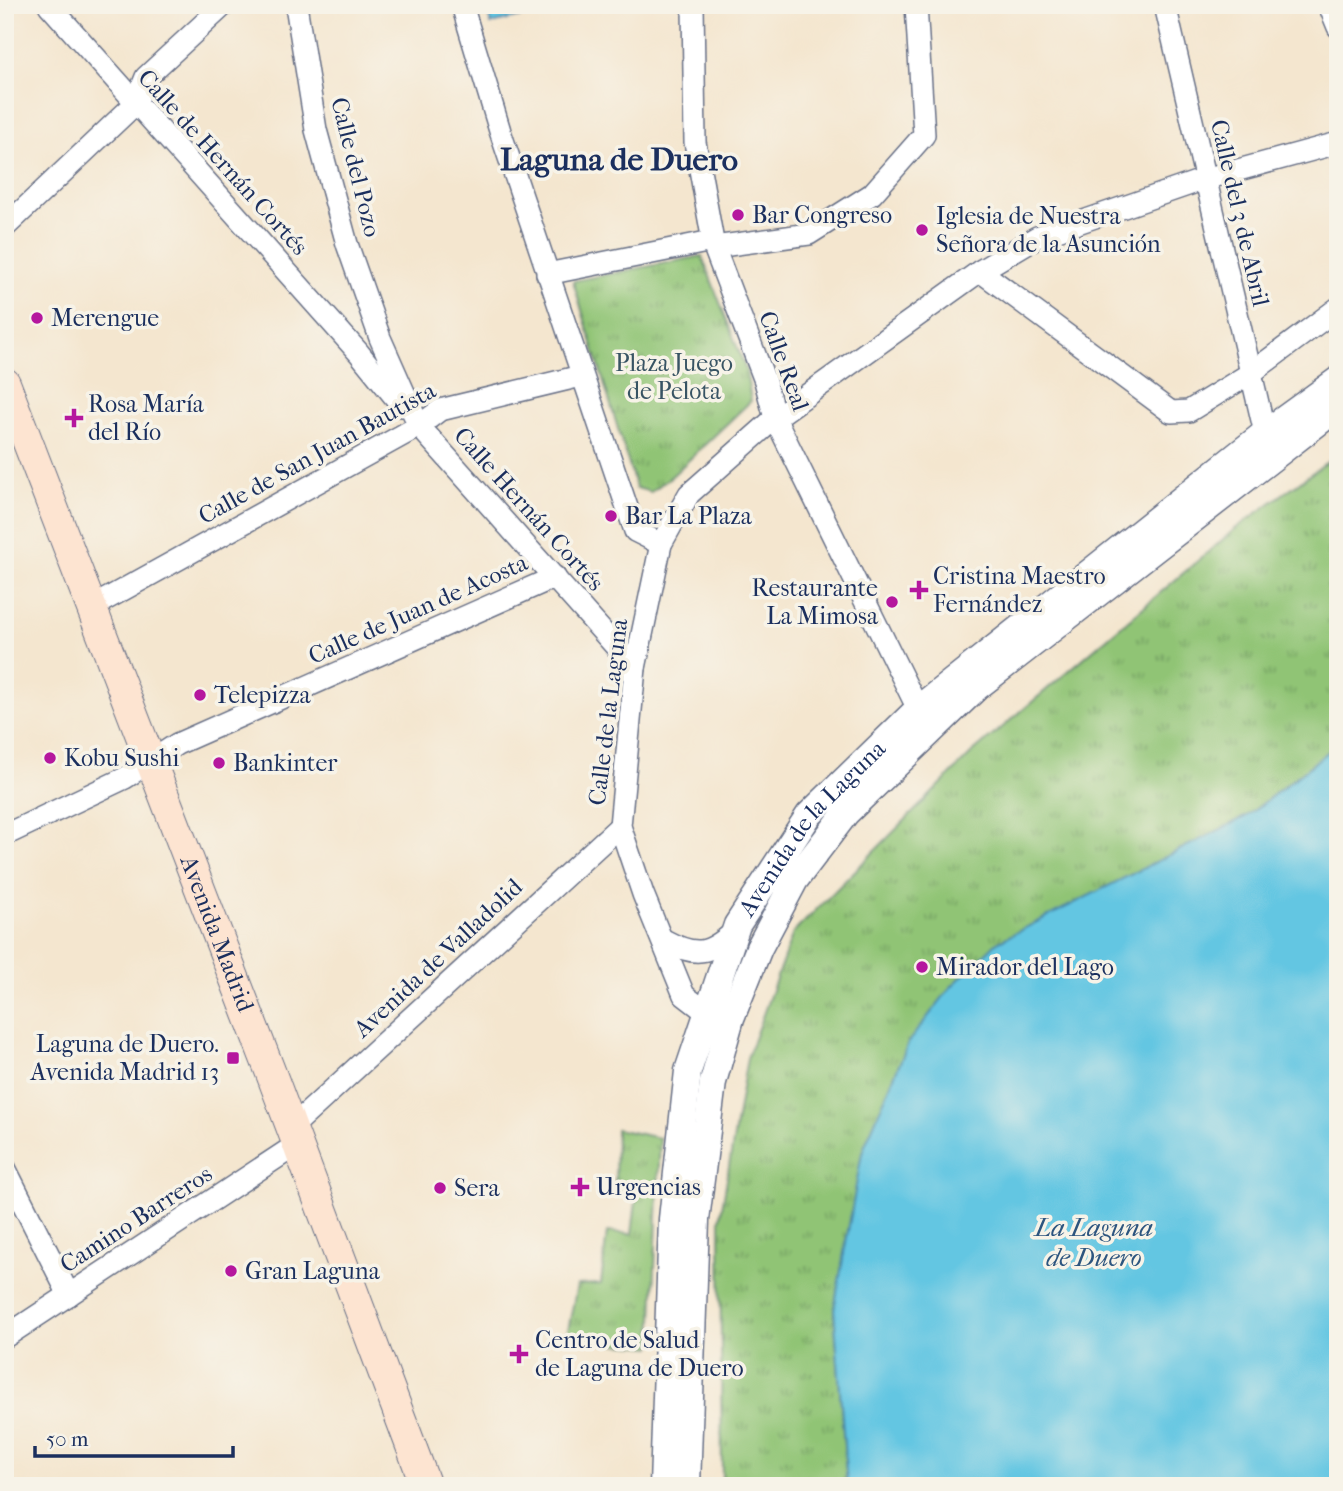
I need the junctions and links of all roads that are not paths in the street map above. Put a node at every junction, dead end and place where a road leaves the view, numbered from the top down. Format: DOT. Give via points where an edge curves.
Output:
graph roads {
  1 [pos="49,5"];
  2 [pos="224,5"];
  3 [pos="296,5"];
  4 [pos="463,5"];
  5 [pos="692,5"];
  6 [pos="916,5"];
  7 [pos="1165,5"];
  8 [pos="1329,5"];
  9 [pos="1338,27"];
  10 [pos="135,104"];
  11 [pos="1338,142"];
  12 [pos="1205,178"];
  13 [pos="5,227"];
  14 [pos="713,244"];
  15 [pos="980,271"];
  16 [pos="547,274"];
  17 [pos="1338,308"];
  18 [pos="380,338"];
  19 [pos="359,353"];
  20 [pos="1251,373"];
  21 [pos="581,376"];
  22 [pos="1338,380"];
  23 [pos="5,383"];
  24 [pos="1338,407"];
  25 [pos="775,418"];
  26 [pos="419,426"];
  27 [pos="1265,433"];
  28 [pos="661,544"];
  29 [pos="555,577"];
  30 [pos="92,607"];
  31 [pos="635,668"];
  32 [pos="918,709"];
  33 [pos="150,760"];
  34 [pos="620,826"];
  35 [pos="5,835"];
  36 [pos="735,931"];
  37 [pos="664,940"];
  38 [pos="719,1015"];
  39 [pos="293,1136"];
  40 [pos="5,1168"];
  41 [pos="69,1295"];
  42 [pos="5,1337"];
  43 [pos="425,1486"];
  44 [pos="663,1486"];
  45 [pos="687,1486"];
  1 -- 10 [label="street, Calle de Hernán Cortés"];
  2 -- 10 [label="street" via="146,78"];
  3 -- 18 [label="street, Calle del Pozo" via="316,130 347,244"];
  4 -- 16 [label="street"];
  5 -- 14 [label="street, Calle Real" via="695,142"];
  6 -- 14 [label="street" via="923,135 872,194 809,234"];
  7 -- 12 [label="street, Calle del 3 de Abril"];
  8 -- 9 [label="street"];
  10 -- 13 [label="street"];
  10 -- 19 [label="street, Calle de Hernán Cortés"];
  11 -- 12 [label="street, Calle de la Laguna"];
  12 -- 15 [label="street, Calle de la Laguna" via="1037,237"];
  12 -- 20 [label="street, Calle del 3 de Abril"];
  14 -- 16 [label="street"];
  14 -- 25 [label="street, Calle Real"];
  15 -- 20 [label="street" via="1171,412 1189,411"];
  15 -- 25 [label="street, Calle de la Laguna"];
  16 -- 21 [label="street"];
  17 -- 20 [label="street"];
  18 -- 19 [label="street"];
  18 -- 26 [label="street, Calle Hernán Cortés"];
  19 -- 26 [label="street, Calle de Hernán Cortés"];
  20 -- 27 [label="street, Calle del 3 de Abril"];
  21 -- 26 [label="street, Calle de San Juan Bautista" via="440,410"];
  21 -- 28 [label="street" via="635,531"];
  22 -- 27 [label="street, Avenida de la Laguna"];
  23 -- 30 [label="main road, Avenida Madrid"];
  24 -- 38 [label="street, Avenida de la Laguna" via="977,687 846,813 795,880"];
  25 -- 28 [label="street, Calle de la Laguna" via="689,494"];
  25 -- 32 [label="street, Calle Real"];
  26 -- 29 [label="street, Calle Hernán Cortés"];
  26 -- 30 [label="street, Calle de San Juan Bautista"];
  27 -- 32 [label="street, Avenida de la Laguna"];
  28 -- 31 [label="street, Calle de la Laguna"];
  29 -- 31 [label="street, Calle Hernán Cortés"];
  29 -- 33 [label="street, Calle de Juan de Acosta"];
  30 -- 33 [label="main road, Avenida Madrid"];
  31 -- 34 [label="street, Calle de la Laguna"];
  32 -- 36 [label="street, Avenida de la Laguna" via="809,815"];
  33 -- 35 [label="street, Calle de Juan de Acosta" via="125,778"];
  33 -- 39 [label="main road, Avenida Madrid"];
  34 -- 37 [label="street, Calle de la Laguna"];
  34 -- 39 [label="street, Avenida de Valladolid"];
  36 -- 37 [label="street" via="718,947 688,953"];
  36 -- 38 [label="street, Avenida de la Laguna"];
  37 -- 38 [label="street, Calle de la Laguna" via="684,995"];
  38 -- 44 [label="street, Avenida de la Laguna" via="688,1071 672,1219"];
  38 -- 45 [label="street, Avenida de la Laguna" via="696,1220"];
  39 -- 41 [label="street, Camino Barreros"];
  39 -- 43 [label="main road, Avenida Madrid"];
  40 -- 41 [label="street"];
  41 -- 42 [label="street, Camino Barreros"];
}
